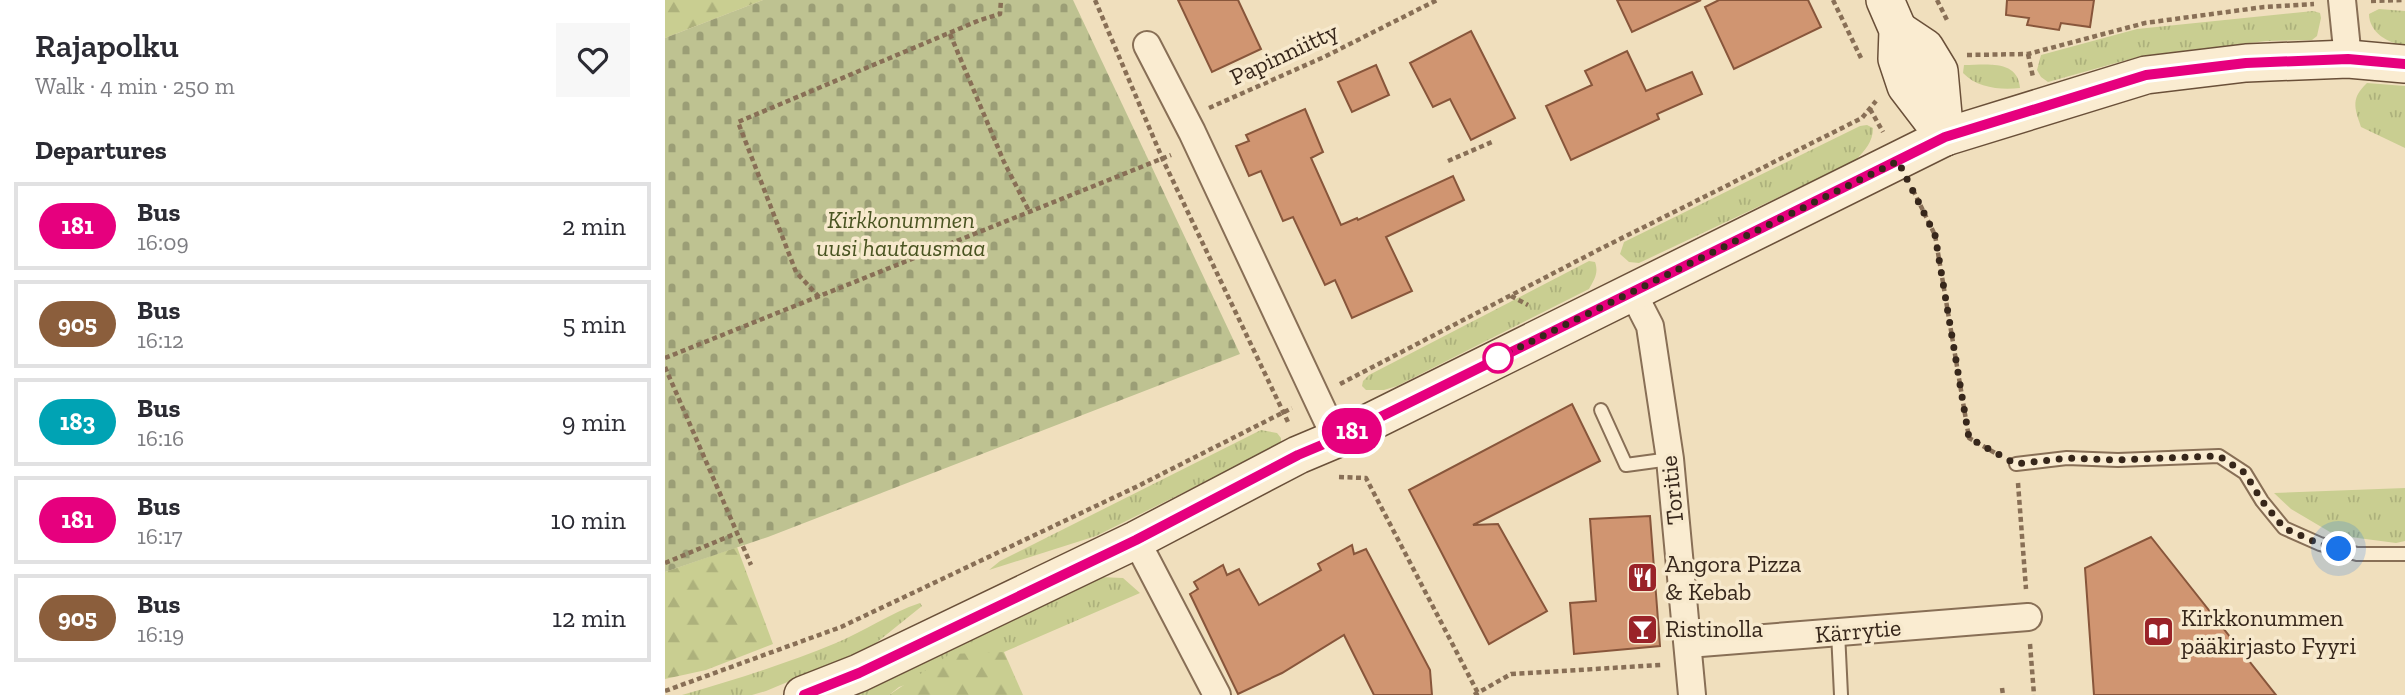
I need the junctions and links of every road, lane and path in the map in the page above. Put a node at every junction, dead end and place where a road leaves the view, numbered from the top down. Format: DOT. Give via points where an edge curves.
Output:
graph roads {
  1 [pos="1002,0"];
  2 [pos="1095,0"];
  3 [pos="1437,0"];
  4 [pos="1833,0"];
  5 [pos="2405,0"];
  6 [pos="2343,1"];
  7 [pos="1891,15"];
  8 [pos="950,34"];
  9 [pos="1147,45"];
  10 [pos="1965,55"];
  11 [pos="2348,59"];
  12 [pos="1862,61"];
  13 [pos="2405,64"];
  14 [pos="1870,108"];
  15 [pos="1192,132"];
  16 [pos="1945,137"];
  17 [pos="1492,142"];
  18 [pos="1163,160"];
  19 [pos="1448,161"];
  20 [pos="1898,161"];
  21 [pos="1030,213"];
  22 [pos="1632,291"];
  23 [pos="819,296"];
  24 [pos="665,358"];
  25 [pos="665,367"];
  26 [pos="1601,410"];
  27 [pos="1289,424"];
  28 [pos="1336,439"];
  29 [pos="1669,459"];
  30 [pos="2016,464"];
  31 [pos="1325,476"];
  32 [pos="737,533"];
  33 [pos="1136,540"];
  34 [pos="2405,554"];
  35 [pos="665,563"];
  36 [pos="751,565"];
  37 [pos="2028,617"];
  38 [pos="1838,632"];
  39 [pos="1689,654"];
  40 [pos="2002,688"];
  41 [pos="1477,694"];
  42 [pos="803,695"];
  43 [pos="1217,695"];
  44 [pos="1692,695"];
  45 [pos="1841,695"];
  46 [pos="2003,695"];
  47 [pos="2034,695"];
  1 -- 8 [label="path" via="1000,14"];
  2 -- 18 [label="path"];
  3 -- 15 [label="path, Papinniitty" via="1210,107"];
  4 -- 12 [label="path"];
  5 -- 6 [label="path"];
  6 -- 10 [label="path" via="2145,23 2028,54"];
  6 -- 11 [label="street"];
  7 -- 16 [label="street" via="1925,48 1939,71"];
  8 -- 21 [label="path"];
  8 -- 23 [label="path" via="738,122 796,272"];
  9 -- 15 [label="street"];
  11 -- 13 [label="street"];
  11 -- 16 [label="street" via="2246,63 2146,75"];
  14 -- 20 [label="path"];
  15 -- 28 [label="street"];
  16 -- 20 [label="street"];
  17 -- 19 [label="path"];
  18 -- 21 [label="path"];
  18 -- 27 [label="path"];
  20 -- 22 [label="street"];
  20 -- 30 [label="path" via="1935,235 1969,438"];
  21 -- 23 [label="path"];
  22 -- 28 [label="street"];
  22 -- 29 [label="street, Toritie" via="1650,326"];
  23 -- 24 [label="path"];
  25 -- 32 [label="path"];
  26 -- 29 [label="lane" via="1626,466"];
  28 -- 33 [label="street"];
  29 -- 39 [label="street, Toritie"];
  30 -- 34 [label="lane" via="2067,458 2219,456 2245,473 2284,528 2357,554"];
  30 -- 37 [label="path"];
  31 -- 41 [label="path" via="1366,478"];
  32 -- 35 [label="path"];
  32 -- 36 [label="path"];
  33 -- 42 [label="street" via="859,673"];
  33 -- 43 [label="street"];
  37 -- 38 [label="street, Kärrytie"];
  37 -- 47 [label="path"];
  38 -- 39 [label="street, Kärrytie"];
  38 -- 45 [label="lane"];
  39 -- 41 [label="path" via="1511,674"];
  39 -- 44 [label="street, Toritie"];
  40 -- 46 [label="path"];
}
